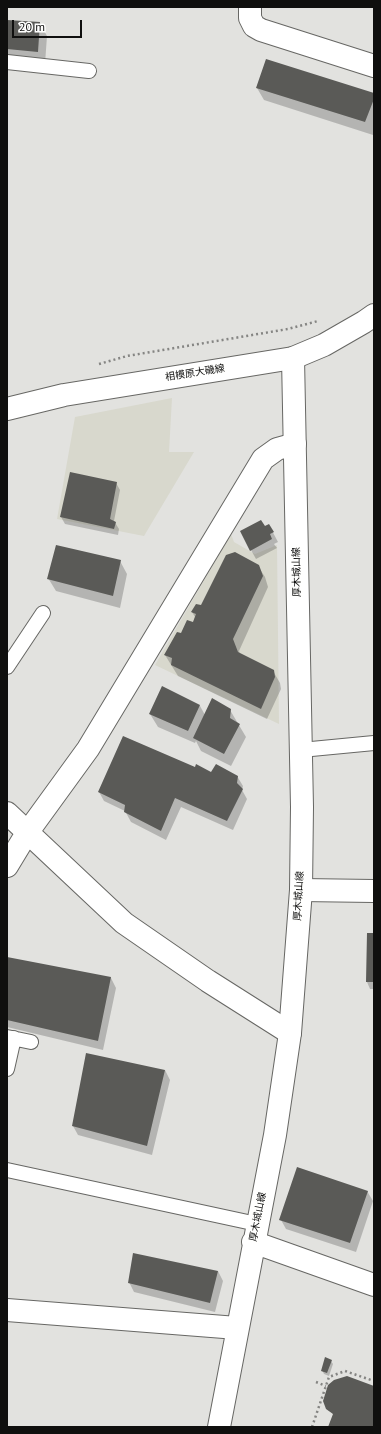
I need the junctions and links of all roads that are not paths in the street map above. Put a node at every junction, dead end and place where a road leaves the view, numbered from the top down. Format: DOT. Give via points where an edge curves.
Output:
graph roads {
  1 [pos="250,7"];
  2 [pos="7,62"];
  3 [pos="374,66"];
  4 [pos="89,72"];
  5 [pos="374,315"];
  6 [pos="293,358"];
  7 [pos="7,409"];
  8 [pos="295,444"];
  9 [pos="43,613"];
  10 [pos="9,658"];
  11 [pos="374,744"];
  12 [pos="300,750"];
  13 [pos="7,813"];
  14 [pos="27,833"];
  15 [pos="7,866"];
  16 [pos="301,890"];
  17 [pos="374,891"];
  18 [pos="290,1033"];
  19 [pos="10,1038"];
  20 [pos="31,1042"];
  21 [pos="7,1069"];
  22 [pos="7,1170"];
  23 [pos="255,1233"];
  24 [pos="374,1285"];
  25 [pos="7,1310"];
  26 [pos="237,1328"];
  27 [pos="219,1427"];
  1 -- 3 [label="street" via="250,18 254,26 261,30"];
  2 -- 4 [label="lane"];
  5 -- 6 [label="street, 相模原大磯線" via="324,345"];
  6 -- 7 [label="street, 相模原大磯線" via="64,395"];
  6 -- 8 [label="street, 厚木城山線"];
  8 -- 12 [label="street, 厚木城山線"];
  8 -- 14 [label="street" via="277,449 263,459 88,748"];
  9 -- 10 [label="lane"];
  11 -- 12 [label="lane"];
  12 -- 16 [label="street, 厚木城山線"];
  13 -- 14 [label="street"];
  14 -- 15 [label="street"];
  14 -- 18 [label="street" via="124,923"];
  16 -- 17 [label="street"];
  16 -- 18 [label="street, 厚木城山線"];
  18 -- 23 [label="street, 厚木城山線" via="275,1135"];
  19 -- 20 [label="lane"];
  19 -- 21 [label="lane"];
  22 -- 23 [label="lane"];
  23 -- 24 [label="street"];
  23 -- 26 [label="street, 厚木城山線"];
  25 -- 26 [label="street"];
  26 -- 27 [label="street, 厚木城山線"];
}
